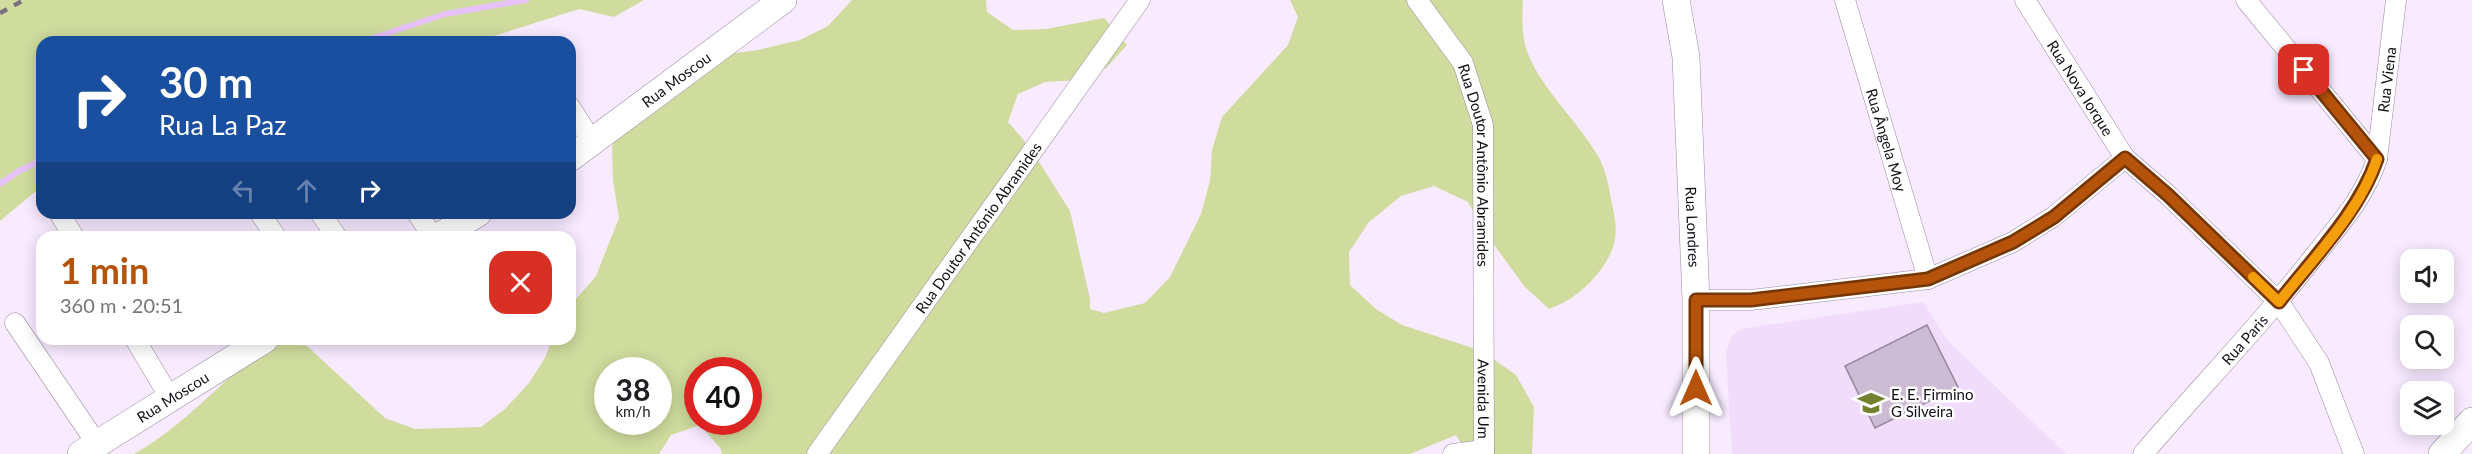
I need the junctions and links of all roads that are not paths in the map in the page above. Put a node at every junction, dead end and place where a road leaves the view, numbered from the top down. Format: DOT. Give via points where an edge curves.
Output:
graph roads {
  1 [pos="783,0"];
  2 [pos="1417,0"];
  3 [pos="1676,0"];
  4 [pos="1845,0"];
  5 [pos="2025,0"];
  6 [pos="2247,0"];
  7 [pos="2396,0"];
  8 [pos="1139,1"];
  9 [pos="576,116"];
  10 [pos="593,143"];
  11 [pos="576,154"];
  12 [pos="2125,158"];
  13 [pos="2377,159"];
  14 [pos="468,219"];
  15 [pos="448,231"];
  16 [pos="1928,279"];
  17 [pos="1696,300"];
  18 [pos="2279,302"];
  19 [pos="15,323"];
  20 [pos="1483,344"];
  21 [pos="139,345"];
  22 [pos="246,345"];
  23 [pos="170,398"];
  24 [pos="2472,421"];
  25 [pos="89,449"];
  26 [pos="1484,452"];
  27 [pos="817,454"];
  28 [pos="1454,454"];
  29 [pos="1696,454"];
  30 [pos="2143,454"];
  31 [pos="2354,454"];
  32 [pos="2442,454"];
  1 -- 10 [label="street, Rua Moscou"];
  2 -- 20 [label="street, Rua Doutor Antônio Abramides" via="1463,63 1483,125"];
  3 -- 17 [label="street, Rua Londres" via="1686,57"];
  4 -- 16 [label="street, Rua Ângela Moy"];
  5 -- 12 [label="street, Rua Nova Iorque"];
  6 -- 13 [label="street"];
  7 -- 13 [label="street, Rua Viena"];
  8 -- 27 [label="street, Rua Doutor Antônio Abramides"];
  9 -- 10 [label="street"];
  10 -- 11 [label="street, Rua Moscou"];
  12 -- 16 [label="street" via="2054,217 2013,242"];
  12 -- 18 [label="street, Rua Nova Iorque"];
  13 -- 18 [label="street, Rua Paris" via="2357,202"];
  14 -- 15 [label="street"];
  16 -- 17 [label="street" via="1751,300"];
  17 -- 29 [label="street, Rua Londres"];
  18 -- 30 [label="street, Rua Paris"];
  18 -- 31 [label="street, Rua Nova Iorque" via="2319,363"];
  19 -- 25 [label="street"];
  20 -- 26 [label="street, Avenida Um"];
  21 -- 23 [label="street"];
  22 -- 23 [label="street, Rua Moscou"];
  23 -- 25 [label="street, Rua Moscou"];
  24 -- 32 [label="street"];
  26 -- 28 [label="street"];
}
